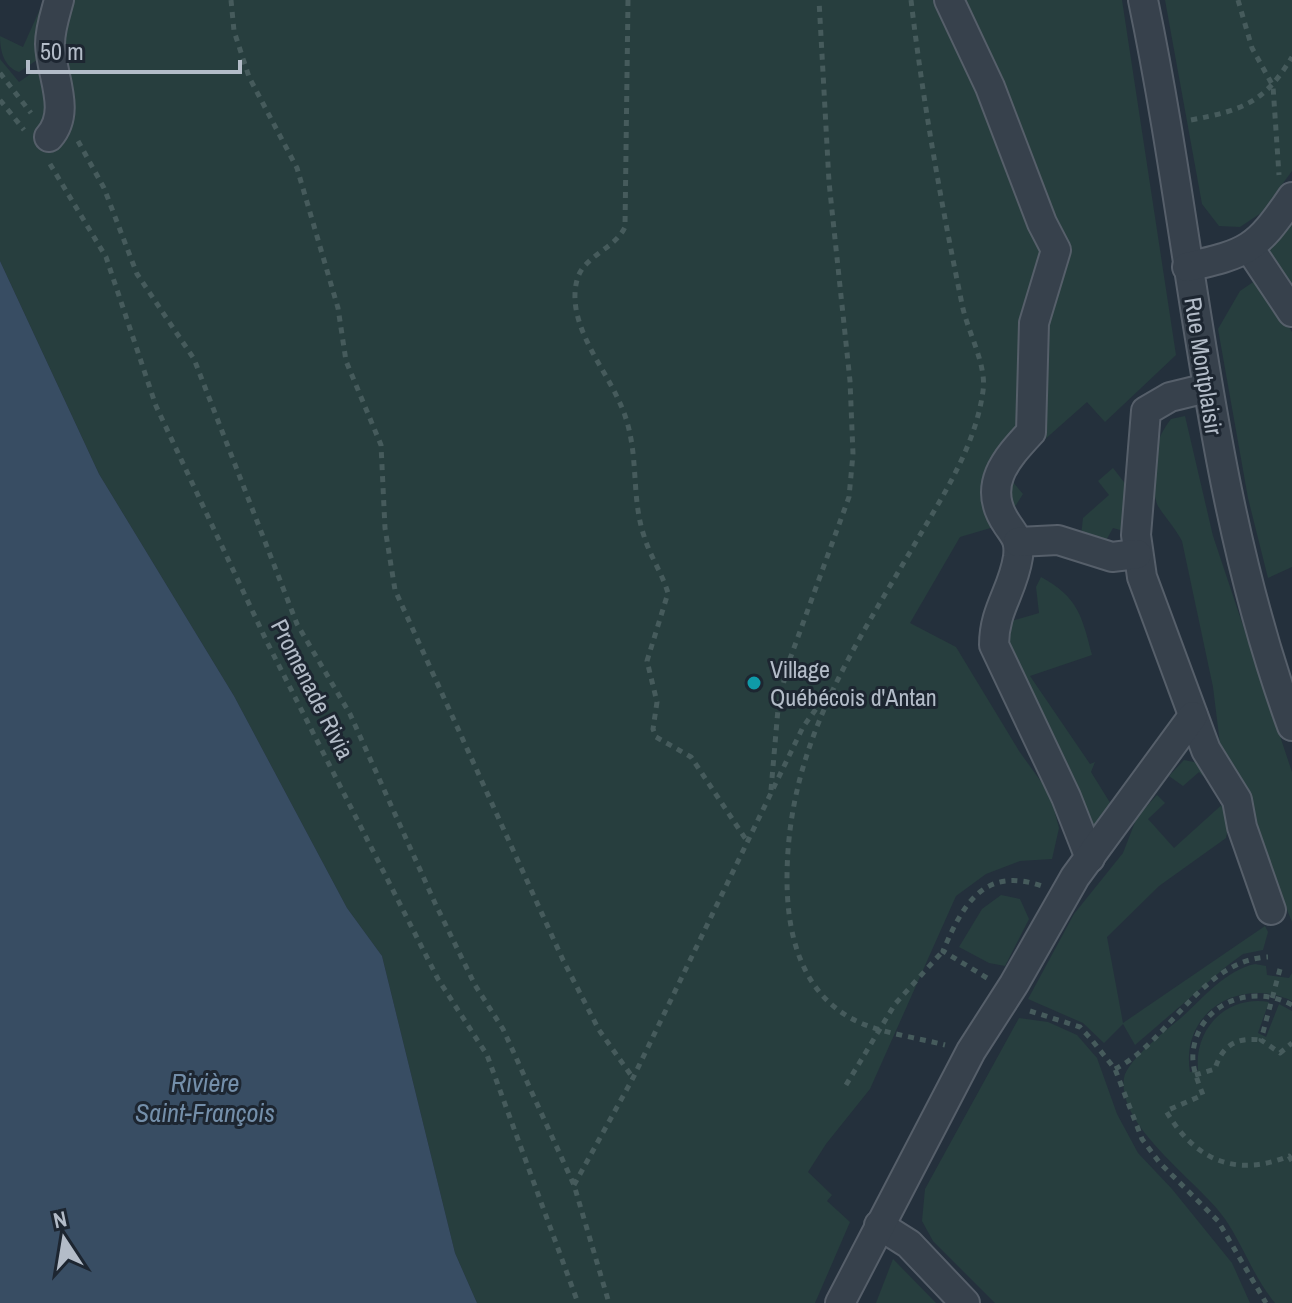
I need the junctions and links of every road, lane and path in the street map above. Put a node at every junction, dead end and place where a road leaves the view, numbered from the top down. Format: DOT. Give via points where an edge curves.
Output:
graph roads {
  1 [pos="59,0"];
  2 [pos="231,0"];
  3 [pos="628,0"];
  4 [pos="819,0"];
  5 [pos="911,0"];
  6 [pos="949,0"];
  7 [pos="1143,0"];
  8 [pos="1238,0"];
  9 [pos="1292,57"];
  10 [pos="0,73"];
  11 [pos="1273,86"];
  12 [pos="0,100"];
  13 [pos="1182,122"];
  14 [pos="45,139"];
  15 [pos="1286,192"];
  16 [pos="1250,249"];
  17 [pos="1187,267"];
  18 [pos="1292,312"];
  19 [pos="1207,388"];
  20 [pos="1018,542"];
  21 [pos="1137,554"];
  22 [pos="837,681"];
  23 [pos="1193,716"];
  24 [pos="1292,726"];
  25 [pos="771,790"];
  26 [pos="747,841"];
  27 [pos="1090,858"];
  28 [pos="1065,894"];
  29 [pos="1271,910"];
  30 [pos="943,951"];
  31 [pos="1268,957"];
  32 [pos="1280,969"];
  33 [pos="1006,998"];
  34 [pos="1274,998"];
  35 [pos="1292,1005"];
  36 [pos="879,1028"];
  37 [pos="1261,1040"];
  38 [pos="1292,1043"];
  39 [pos="971,1051"];
  40 [pos="1115,1069"];
  41 [pos="1195,1075"];
  42 [pos="633,1078"];
  43 [pos="846,1085"];
  44 [pos="1292,1161"];
  45 [pos="574,1185"];
  46 [pos="879,1225"];
  47 [pos="578,1303"];
  48 [pos="609,1303"];
  49 [pos="840,1303"];
  50 [pos="965,1303"];
  51 [pos="1266,1303"];
  1 -- 14 [label="street" via="50,45 62,108"];
  2 -- 42 [label="path" via="234,31 249,77 297,168 338,308 346,361 381,445 395,590 563,960 599,1030"];
  3 -- 26 [label="path" via="625,227 584,266 574,293 595,359 619,400 634,442 644,536 668,593 647,661 657,702 653,729 656,737 691,757"];
  4 -- 25 [label="path" via="853,454 849,497 787,667"];
  5 -- 22 [label="path" via="918,73 952,255 984,387 969,440 946,490"];
  6 -- 20 [label="street" via="1056,250 1034,323 1031,432 999,467 997,478 1006,522"];
  7 -- 17 [label="street, Rue Montplaisir"];
  8 -- 11 [label="path" via="1252,48"];
  9 -- 11 [label="path"];
  10 -- 14 [label="path"];
  11 -- 13 [label="path" via="1249,105"];
  11 -- 15 [label="path"];
  12 -- 14 [label="path, Promenade Rivia"];
  14 -- 45 [label="path" via="75,136 89,156 137,274 194,359 297,624 350,714 435,903 503,1029"];
  14 -- 47 [label="path, Promenade Rivia" via="106,257 156,406 267,642 438,979 487,1055"];
  15 -- 16 [label="street" via="1270,229"];
  16 -- 17 [label="street"];
  16 -- 18 [label="street"];
  17 -- 19 [label="street, Rue Montplaisir"];
  19 -- 21 [label="street" via="1170,397 1146,411"];
  19 -- 24 [label="street, Rue Montplaisir" via="1246,583"];
  20 -- 21 [label="street" via="1058,540 1112,557"];
  20 -- 27 [label="street" via="1016,573 994,621 994,645"];
  21 -- 23 [label="street"];
  22 -- 25 [label="path" via="803,727"];
  22 -- 36 [label="path" via="810,737 795,789 787,904 794,942 818,994 839,1012"];
  23 -- 27 [label="street"];
  23 -- 29 [label="street" via="1206,750 1237,800"];
  25 -- 26 [label="path"];
  26 -- 42 [label="path"];
  27 -- 28 [label="street"];
  28 -- 30 [label="path" via="1024,880 1000,880 975,894"];
  28 -- 33 [label="street"];
  30 -- 33 [label="path"];
  30 -- 36 [label="path"];
  31 -- 40 [label="path" via="1241,962 1221,975"];
  32 -- 34 [label="path"];
  33 -- 39 [label="street"];
  33 -- 40 [label="path" via="1080,1027"];
  34 -- 35 [label="path"];
  34 -- 37 [label="path"];
  34 -- 41 [label="path" via="1257,994 1217,1008 1194,1045"];
  36 -- 39 [label="path"];
  36 -- 43 [label="path"];
  37 -- 38 [label="path" via="1280,1053"];
  37 -- 41 [label="path" via="1237,1040 1226,1046 1215,1069"];
  39 -- 46 [label="street"];
  40 -- 51 [label="path" via="1142,1139 1218,1221"];
  41 -- 44 [label="path" via="1203,1095 1166,1111 1191,1146 1224,1163 1268,1165 1289,1156"];
  42 -- 45 [label="path"];
  45 -- 48 [label="path"];
  46 -- 49 [label="street"];
  46 -- 50 [label="street" via="909,1244"];
}
